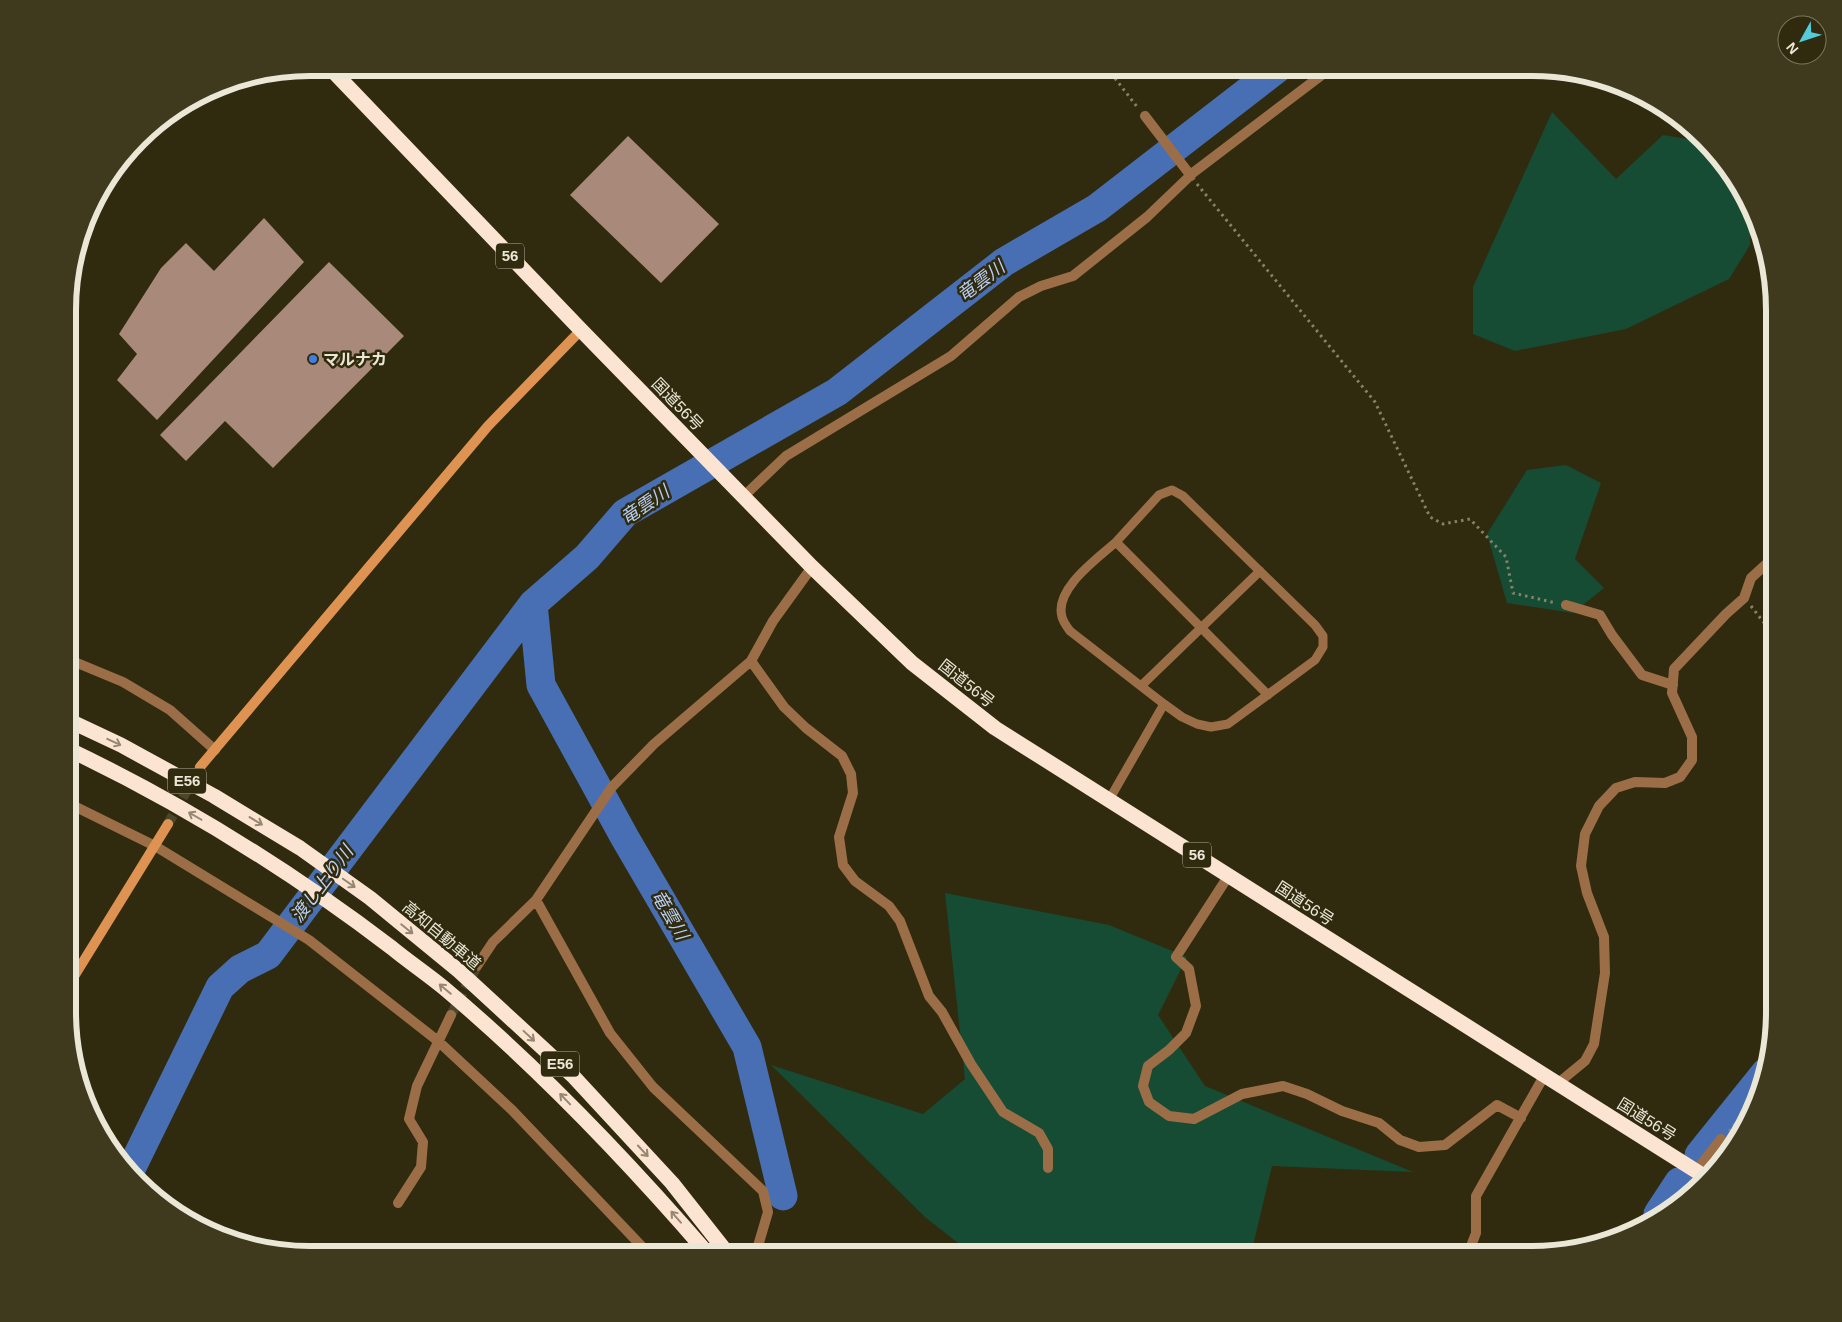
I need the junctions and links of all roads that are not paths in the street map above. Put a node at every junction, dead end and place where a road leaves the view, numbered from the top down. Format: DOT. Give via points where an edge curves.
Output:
graph roads {
  1 [pos="338,76"];
  2 [pos="1321,76"];
  3 [pos="1145,116"];
  4 [pos="1191,176"];
  5 [pos="580,330"];
  6 [pos="744,496"];
  7 [pos="1116,542"];
  8 [pos="1766,564"];
  9 [pos="812,567"];
  10 [pos="1260,571"];
  11 [pos="1566,605"];
  12 [pos="1201,628"];
  13 [pos="751,661"];
  14 [pos="76,662"];
  15 [pos="1141,686"];
  16 [pos="1672,686"];
  17 [pos="1268,695"];
  18 [pos="1164,704"];
  19 [pos="76,724"];
  20 [pos="215,750"];
  21 [pos="76,753"];
  22 [pos="200,767"];
  23 [pos="1109,800"];
  24 [pos="76,807"];
  25 [pos="168,824"];
  26 [pos="155,846"];
  27 [pos="1230,875"];
  28 [pos="536,900"];
  29 [pos="477,966"];
  30 [pos="76,973"];
  31 [pos="451,1015"];
  32 [pos="438,1042"];
  33 [pos="1544,1076"];
  34 [pos="1557,1084"];
  35 [pos="1521,1118"];
  36 [pos="1721,1139"];
  37 [pos="1048,1168"];
  38 [pos="1700,1173"];
  39 [pos="398,1203"];
  40 [pos="641,1246"];
  41 [pos="701,1246"];
  42 [pos="722,1246"];
  43 [pos="758,1246"];
  44 [pos="1471,1246"];
  1 -- 5 [label="highway, 国道56号 / 56"];
  2 -- 4 [label="street"];
  3 -- 4 [label="street"];
  4 -- 6 [label="street" via="1147,217 1073,276 1019,297 951,356 786,456"];
  5 -- 6 [label="highway, 国道56号 / 56"];
  5 -- 20 [label="street" via="488,426"];
  6 -- 9 [label="highway, 国道56号 / 56"];
  7 -- 10 [label="lane" via="1160,495 1172,490 1183,496"];
  7 -- 12 [label="lane"];
  7 -- 15 [label="lane" via="1078,576 1063,596 1062,616 1070,631"];
  8 -- 16 [label="street" via="1751,578 1744,598 1674,668"];
  9 -- 13 [label="street" via="773,621"];
  9 -- 23 [label="highway, 国道56号 / 56" via="912,663 995,728"];
  10 -- 12 [label="lane"];
  10 -- 17 [label="lane" via="1323,636 1323,646 1315,660"];
  11 -- 16 [label="street" via="1600,615 1642,675"];
  12 -- 15 [label="lane"];
  12 -- 17 [label="lane"];
  13 -- 28 [label="street" via="654,744 612,787"];
  13 -- 37 [label="street" via="784,707 842,756 851,774 853,793 839,837 843,865 855,881 888,906 900,921 930,996 1003,1112 1039,1133 1048,1148"];
  14 -- 20 [label="street" via="123,682 170,710"];
  15 -- 18 [label="lane"];
  16 -- 34 [label="street" via="1672,693 1692,737 1692,760 1680,777 1665,782 1635,782 1616,788 1599,806 1585,834 1581,866 1587,893 1604,936 1605,973 1594,1044 1585,1061"];
  17 -- 18 [label="lane" via="1228,724 1212,727 1182,717"];
  18 -- 23 [label="lane"];
  19 -- 42 [label="highway, 高知自動車道 / E56, one-way" via="206,791 300,848 370,898 459,971 573,1076 672,1182"];
  20 -- 22 [label="street"];
  41 -- 21 [label="highway, E56, one-way" via="559,1093 444,988 351,917 281,869 200,819"];
  23 -- 27 [label="highway, 国道56号 / 56"];
  24 -- 26 [label="street"];
  25 -- 26 [label="street"];
  26 -- 30 [label="street"];
  26 -- 32 [label="street" via="309,940"];
  27 -- 33 [label="highway, 国道56号 / 56"];
  27 -- 35 [label="street" via="1176,957 1189,969 1196,1006 1186,1033 1148,1066 1143,1086 1149,1102 1169,1116 1194,1119 1242,1094 1283,1086 1379,1123 1400,1140 1420,1147 1445,1145 1497,1105"];
  28 -- 29 [label="street" via="493,942"];
  28 -- 43 [label="street" via="610,1034 653,1087 763,1191 768,1212"];
  31 -- 32 [label="street"];
  32 -- 39 [label="street" via="417,1086 410,1119 423,1142 421,1167"];
  32 -- 40 [label="street" via="512,1110"];
  33 -- 34 [label="highway, 国道56号 / 56"];
  33 -- 35 [label="street"];
  34 -- 38 [label="highway, 国道56号 / 56"];
  35 -- 44 [label="street" via="1476,1196 1476,1233"];
  36 -- 38 [label="street"];
}
